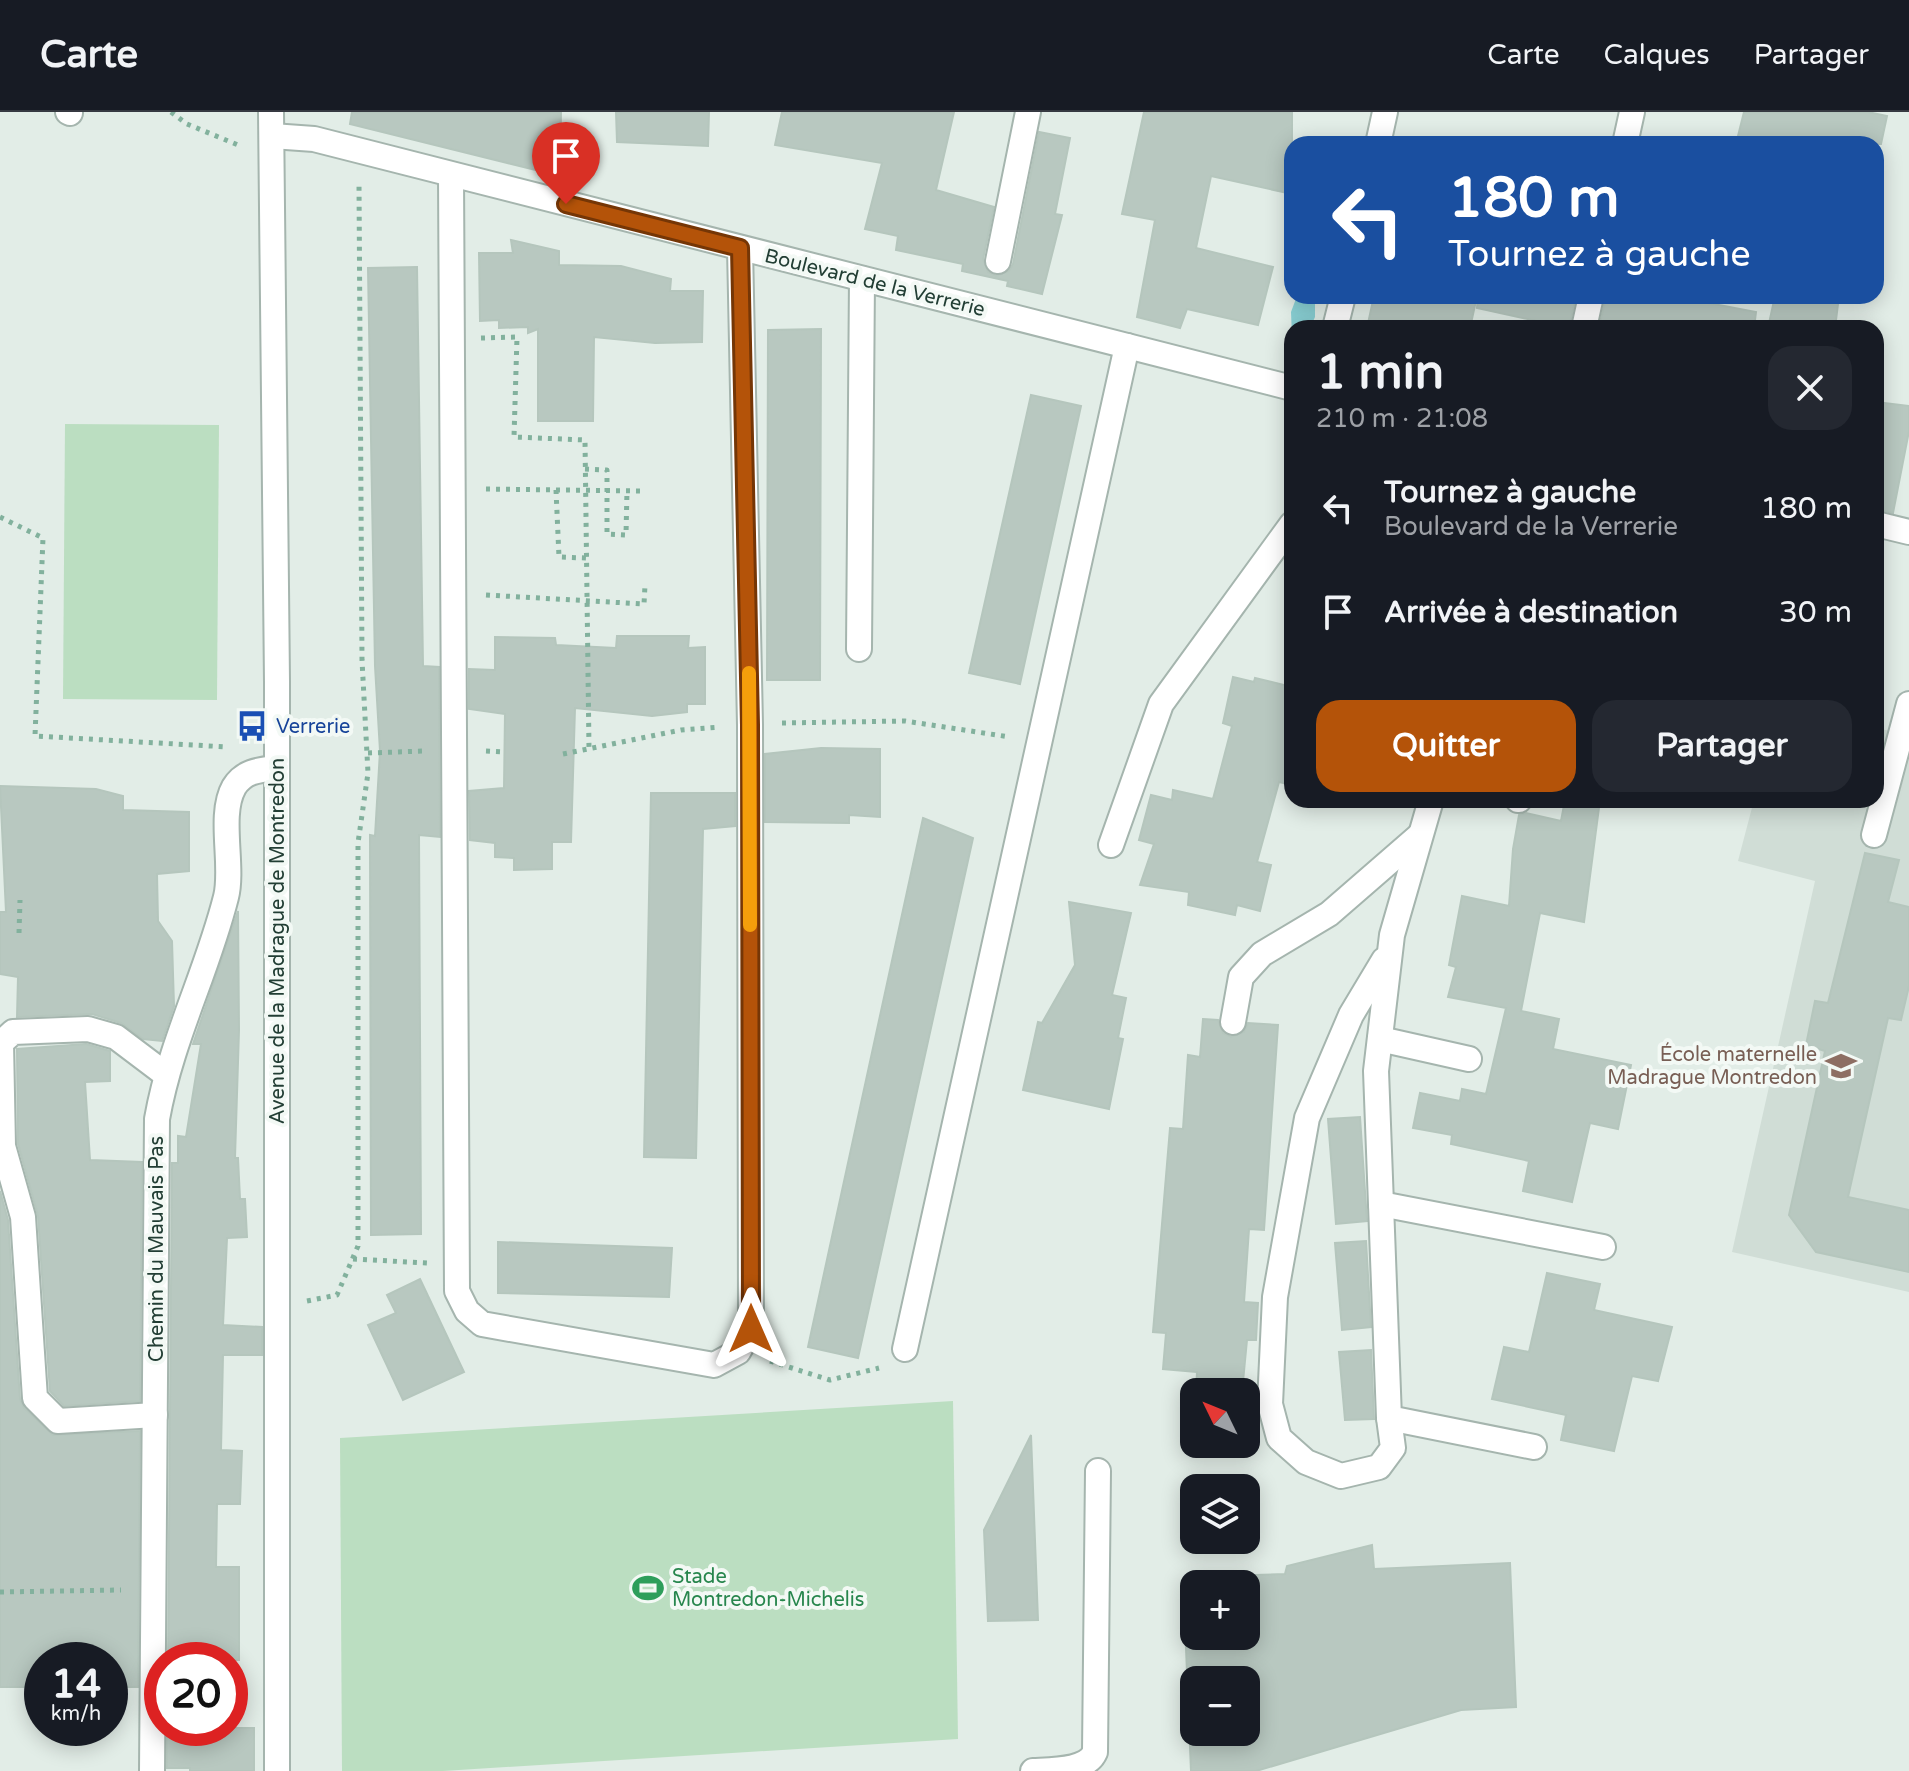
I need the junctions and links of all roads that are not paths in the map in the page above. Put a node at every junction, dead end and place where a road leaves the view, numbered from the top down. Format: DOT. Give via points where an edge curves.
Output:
graph roads {
  1 [pos="1028,112"];
  2 [pos="1385,112"];
  3 [pos="1632,112"];
  4 [pos="272,124"];
  5 [pos="1380,136"];
  6 [pos="1627,136"];
  7 [pos="451,175"];
  8 [pos="740,248"];
  9 [pos="998,261"];
  10 [pos="862,279"];
  11 [pos="1127,346"];
  12 [pos="1284,386"];
  13 [pos="1884,526"];
  14 [pos="1909,532"];
  15 [pos="1284,535"];
  16 [pos="859,649"];
  17 [pos="1909,704"];
  18 [pos="276,759"];
  19 [pos="1884,798"];
  20 [pos="1428,808"];
  21 [pos="1881,808"];
  22 [pos="1420,835"];
  23 [pos="1874,835"];
  24 [pos="1111,845"];
  25 [pos="1389,951"];
  26 [pos="1233,1022"];
  27 [pos="1380,1039"];
  28 [pos="1469,1059"];
  29 [pos="165,1074"];
  30 [pos="1381,1204"];
  31 [pos="1603,1247"];
  32 [pos="905,1349"];
  33 [pos="155,1415"];
  34 [pos="1389,1418"];
  35 [pos="1534,1447"];
  36 [pos="1098,1471"];
  37 [pos="152,1771"];
  38 [pos="277,1771"];
  39 [pos="1033,1771"];
  1 -- 9 [label="street"];
  2 -- 5 [label="street"];
  3 -- 6 [label="street"];
  4 -- 7 [label="street, Boulevard de la Verrerie"];
  4 -- 18 [label="street, Avenue de la Madrague de Montredon"];
  7 -- 8 [label="street, Boulevard de la Verrerie"];
  7 -- 8 [label="street" via="457,1291 467,1311 482,1324 714,1365 738,1352 751,1329 750,725"];
  8 -- 10 [label="street, Boulevard de la Verrerie"];
  10 -- 11 [label="street, Boulevard de la Verrerie"];
  10 -- 16 [label="street"];
  11 -- 12 [label="street, Boulevard de la Verrerie"];
  11 -- 32 [label="street"];
  13 -- 14 [label="street"];
  15 -- 24 [label="street" via="1161,704"];
  17 -- 19 [label="street"];
  18 -- 29 [label="street, Chemin du Mauvais Pas" via="250,771 234,788 227,894"];
  18 -- 38 [label="street, Avenue de la Madrague de Montredon"];
  20 -- 22 [label="street"];
  21 -- 23 [label="street"];
  22 -- 25 [label="street"];
  22 -- 26 [label="street" via="1329,914 1262,954 1241,977"];
  25 -- 27 [label="street"];
  25 -- 34 [label="street" via="1351,1015 1307,1118 1275,1297 1270,1404 1279,1438 1306,1462 1341,1476 1379,1467 1393,1448"];
  27 -- 28 [label="street"];
  27 -- 30 [label="street" via="1376,1071"];
  29 -- 33 [label="street, Chemin du Mauvais Pas" via="157,1119"];
  29 -- 33 [label="street" via="116,1037 88,1029 13,1032 1,1043 3,1146 23,1217 35,1398 58,1421"];
  30 -- 31 [label="street"];
  30 -- 34 [label="street"];
  33 -- 37 [label="street, Chemin du Mauvais Pas"];
  34 -- 35 [label="street"];
  36 -- 39 [label="street" via="1098,1707 1093,1759 1080,1767"];
}
